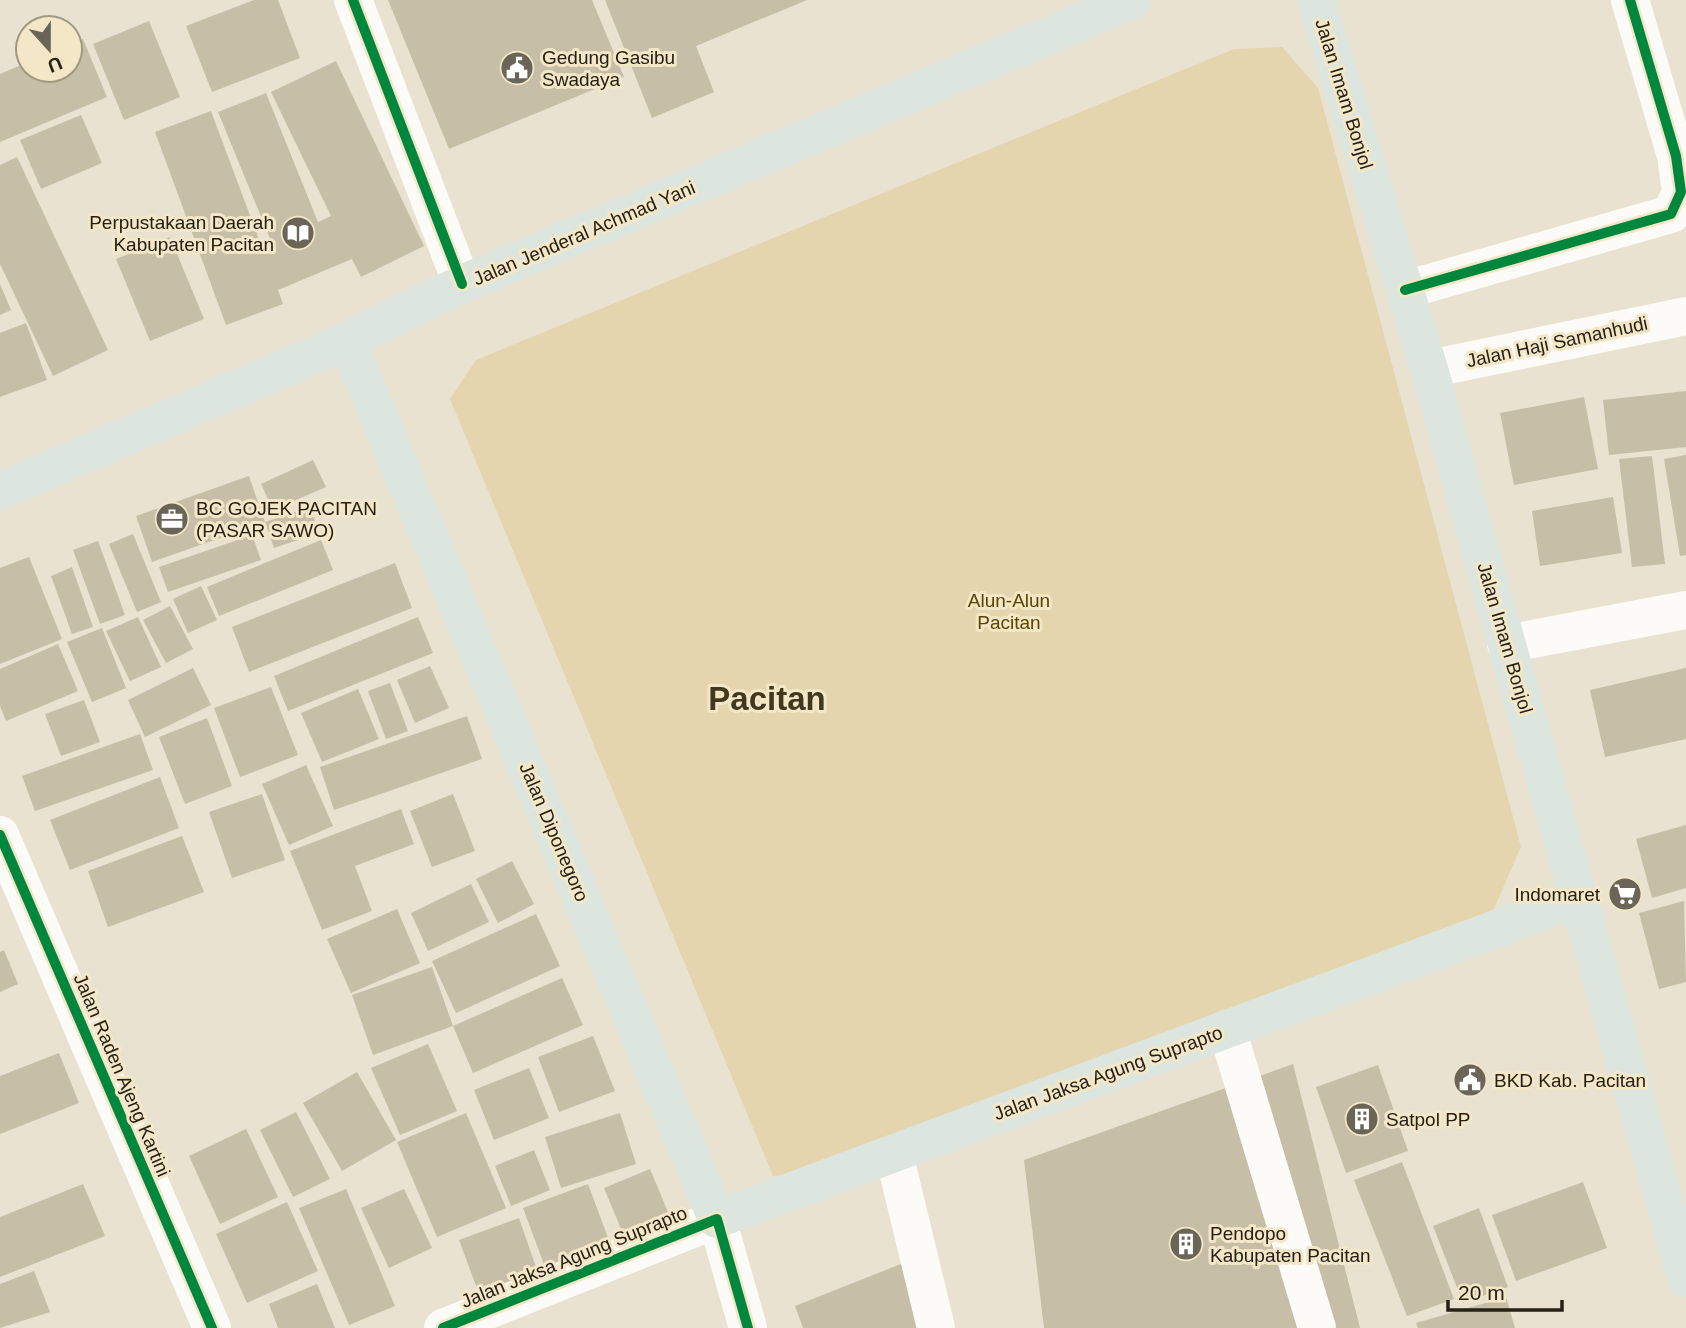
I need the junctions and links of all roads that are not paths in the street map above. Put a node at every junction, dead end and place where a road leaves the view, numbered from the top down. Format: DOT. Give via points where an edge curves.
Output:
graph roads {
  1 [pos="353,0"];
  2 [pos="1132,0"];
  3 [pos="1316,0"];
  4 [pos="1630,0"];
  5 [pos="462,284"];
  6 [pos="1405,290"];
  7 [pos="1686,316"];
  8 [pos="347,341"];
  9 [pos="1429,369"];
  10 [pos="0,491"];
  11 [pos="1686,610"];
  12 [pos="1507,643"];
  13 [pos="0,835"];
  14 [pos="1578,898"];
  15 [pos="1227,1029"];
  16 [pos="894,1154"];
  17 [pos="718,1219"];
  18 [pos="1684,1261"];
  19 [pos="212,1328"];
  20 [pos="443,1328"];
  21 [pos="748,1328"];
  22 [pos="936,1328"];
  23 [pos="1317,1328"];
  1 -- 5 [label="street"];
  2 -- 5 [label="main road, Jalan Jenderal Achmad Yani"];
  3 -- 6 [label="main road, Jalan Imam Bonjol"];
  4 -- 6 [label="street" via="1676,156 1681,192 1671,214"];
  5 -- 8 [label="main road, Jalan Jenderal Achmad Yani"];
  6 -- 9 [label="main road, Jalan Imam Bonjol"];
  7 -- 9 [label="street, Jalan Haji Samanhudi"];
  8 -- 10 [label="main road, Jalan Jenderal Achmad Yani"];
  8 -- 17 [label="main road, Jalan Diponegoro"];
  9 -- 12 [label="main road, Jalan Imam Bonjol"];
  11 -- 12 [label="street"];
  12 -- 14 [label="main road, Jalan Imam Bonjol"];
  13 -- 19 [label="street, Jalan Raden Ajeng Kartini"];
  14 -- 15 [label="main road, Jalan Jaksa Agung Suprapto"];
  14 -- 18 [label="main road, Jalan Imam Bonjol"];
  15 -- 16 [label="main road, Jalan Jaksa Agung Suprapto"];
  15 -- 23 [label="street"];
  16 -- 17 [label="main road, Jalan Jaksa Agung Suprapto"];
  16 -- 22 [label="street"];
  17 -- 20 [label="street, Jalan Jaksa Agung Suprapto"];
  17 -- 21 [label="street, Jalan Diponegoro"];
}
